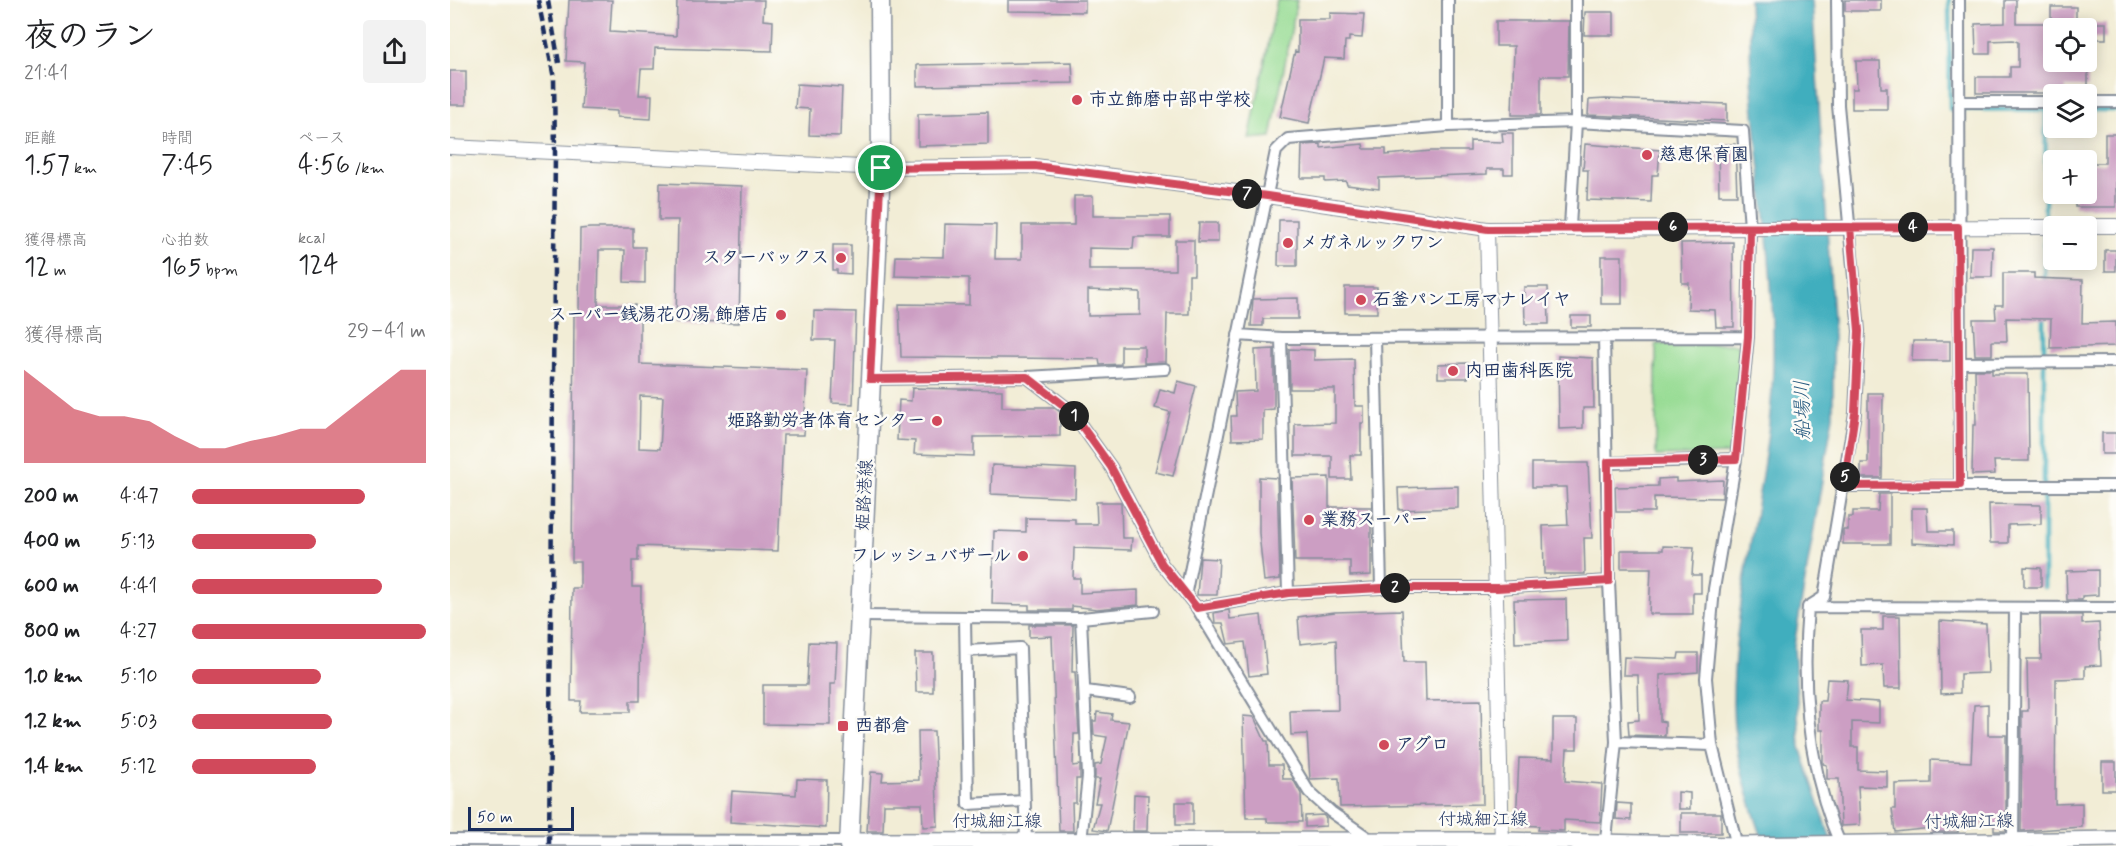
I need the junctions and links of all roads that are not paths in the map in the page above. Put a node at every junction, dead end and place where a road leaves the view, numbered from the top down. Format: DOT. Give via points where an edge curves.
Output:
graph roads {
  1 [pos="880,0"];
  2 [pos="1448,0"];
  3 [pos="1576,0"];
  4 [pos="1837,0"];
  5 [pos="1959,0"];
  6 [pos="1959,102"];
  7 [pos="2043,102"];
  8 [pos="2097,102"];
  9 [pos="2116,102"];
  10 [pos="1576,122"];
  11 [pos="1448,126"];
  12 [pos="450,147"];
  13 [pos="881,168"];
  14 [pos="1267,196"];
  15 [pos="2043,226"];
  16 [pos="2097,226"];
  17 [pos="2116,226"];
  18 [pos="1570,227"];
  19 [pos="1850,227"];
  20 [pos="1958,227"];
  21 [pos="1750,228"];
  22 [pos="1488,229"];
  23 [pos="1239,335"];
  24 [pos="1604,337"];
  25 [pos="1748,337"];
  26 [pos="1281,338"];
  27 [pos="1375,338"];
  28 [pos="1491,339"];
  29 [pos="2116,362"];
  30 [pos="1960,363"];
  31 [pos="1165,369"];
  32 [pos="1027,377"];
  33 [pos="870,379"];
  34 [pos="1736,459"];
  35 [pos="1608,462"];
  36 [pos="1960,485"];
  37 [pos="1844,486"];
  38 [pos="2116,486"];
  39 [pos="1609,581"];
  40 [pos="1381,588"];
  41 [pos="1497,588"];
  42 [pos="1186,591"];
  43 [pos="1288,593"];
  44 [pos="1808,607"];
  45 [pos="1197,608"];
  46 [pos="2015,608"];
  47 [pos="2116,608"];
  48 [pos="1152,611"];
  49 [pos="860,616"];
  50 [pos="965,617"];
  51 [pos="1081,618"];
  52 [pos="966,651"];
  53 [pos="1086,691"];
  54 [pos="1130,697"];
  55 [pos="1616,742"];
  56 [pos="1712,745"];
  57 [pos="1025,801"];
  58 [pos="1370,839"];
  59 [pos="2116,839"];
  60 [pos="450,840"];
  61 [pos="2013,841"];
  62 [pos="641,842"];
  63 [pos="1026,842"];
  64 [pos="1081,842"];
  65 [pos="1596,842"];
  66 [pos="510,843"];
  67 [pos="1502,843"];
  68 [pos="850,844"];
  69 [pos="1148,844"];
  70 [pos="1244,844"];
  71 [pos="1326,844"];
  72 [pos="1838,844"];
  73 [pos="1742,845"];
  1 -- 13 [label="main road, 姫路港線"];
  2 -- 11 [label="street"];
  3 -- 10 [label="street"];
  4 -- 19 [label="street" via="1838,105"];
  5 -- 6 [label="street"];
  6 -- 7 [label="street"];
  6 -- 20 [label="street"];
  8 -- 9 [label="street"];
  10 -- 11 [label="street"];
  10 -- 18 [label="street"];
  10 -- 21 [label="street" via="1743,131"];
  11 -- 14 [label="street" via="1288,139 1276,151"];
  12 -- 13 [label="street"];
  13 -- 14 [label="street" via="1035,166"];
  13 -- 33 [label="main road, 姫路港線"];
  14 -- 22 [label="street"];
  14 -- 23 [label="street"];
  15 -- 20 [label="street"];
  16 -- 17 [label="street"];
  18 -- 21 [label="street"];
  18 -- 22 [label="street"];
  19 -- 20 [label="street"];
  19 -- 21 [label="street"];
  19 -- 37 [label="street" via="1859,331 1855,413"];
  20 -- 30 [label="street"];
  21 -- 25 [label="street"];
  22 -- 28 [label="street"];
  23 -- 26 [label="street"];
  23 -- 42 [label="street"];
  24 -- 25 [label="street"];
  24 -- 28 [label="street"];
  24 -- 35 [label="street"];
  25 -- 34 [label="street"];
  26 -- 27 [label="street"];
  26 -- 43 [label="street"];
  27 -- 28 [label="street"];
  27 -- 40 [label="street"];
  28 -- 41 [label="street"];
  29 -- 30 [label="street"];
  30 -- 36 [label="street"];
  31 -- 32 [label="street"];
  32 -- 33 [label="street"];
  32 -- 42 [label="street" via="1071,411 1111,467 1162,564"];
  33 -- 49 [label="main road, 姫路港線"];
  34 -- 35 [label="street"];
  34 -- 56 [label="street" via="1714,590 1707,667"];
  35 -- 39 [label="street"];
  36 -- 37 [label="street"];
  36 -- 38 [label="street"];
  37 -- 44 [label="street" via="1824,597"];
  39 -- 41 [label="street"];
  39 -- 55 [label="street"];
  40 -- 41 [label="street"];
  40 -- 43 [label="street"];
  41 -- 67 [label="street"];
  42 -- 45 [label="street"];
  43 -- 45 [label="street"];
  44 -- 46 [label="street"];
  44 -- 72 [label="street" via="1805,702 1819,782"];
  45 -- 58 [label="street" via="1309,792"];
  46 -- 47 [label="street"];
  46 -- 61 [label="street"];
  48 -- 51 [label="street"];
  49 -- 50 [label="street"];
  49 -- 68 [label="main road, 姫路港線"];
  50 -- 51 [label="street"];
  50 -- 52 [label="street"];
  51 -- 53 [label="street"];
  52 -- 57 [label="street" via="1020,648"];
  52 -- 57 [label="street" via="968,804"];
  53 -- 54 [label="street"];
  53 -- 64 [label="street" via="1088,776"];
  55 -- 56 [label="street"];
  55 -- 65 [label="street"];
  56 -- 73 [label="street"];
  57 -- 63 [label="street"];
  58 -- 67 [label="main road, 付城細江線"];
  58 -- 71 [label="main road, 付城細江線"];
  59 -- 61 [label="main road, 付城細江線"];
  60 -- 66 [label="street"];
  61 -- 72 [label="main road, 付城細江線"];
  62 -- 66 [label="street"];
  62 -- 68 [label="street"];
  63 -- 64 [label="main road, 付城細江線"];
  63 -- 68 [label="main road, 付城細江線"];
  64 -- 69 [label="main road, 付城細江線"];
  65 -- 67 [label="main road, 付城細江線"];
  65 -- 73 [label="main road, 付城細江線"];
  69 -- 70 [label="main road, 付城細江線"];
  70 -- 71 [label="main road, 付城細江線"];
  72 -- 73 [label="main road, 付城細江線"];
}
